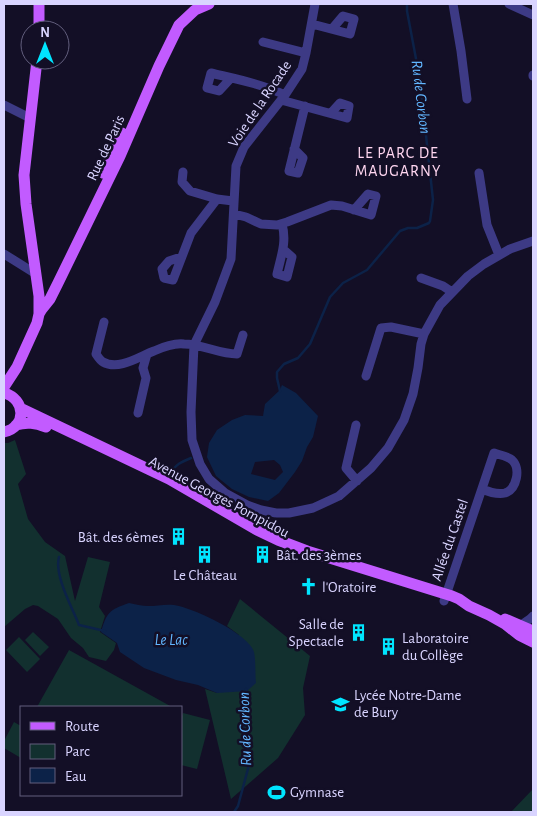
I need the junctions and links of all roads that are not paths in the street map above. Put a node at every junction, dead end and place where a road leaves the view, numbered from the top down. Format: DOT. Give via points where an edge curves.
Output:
graph roads {
  1 [pos="39,4"];
  2 [pos="209,4"];
  3 [pos="315,4"];
  4 [pos="453,4"];
  5 [pos="510,4"];
  6 [pos="194,6"];
  7 [pos="533,15"];
  8 [pos="39,20"];
  9 [pos="312,24"];
  10 [pos="332,29"];
  11 [pos="263,42"];
  12 [pos="306,53"];
  13 [pos="36,70"];
  14 [pos="231,78"];
  15 [pos="283,97"];
  16 [pos="467,99"];
  17 [pos="4,105"];
  18 [pos="304,106"];
  19 [pos="331,113"];
  20 [pos="30,118"];
  21 [pos="294,150"];
  22 [pos="183,172"];
  23 [pos="478,174"];
  24 [pos="217,199"];
  25 [pos="233,201"];
  26 [pos="354,210"];
  27 [pos="234,214"];
  28 [pos="282,224"];
  29 [pos="533,241"];
  30 [pos="283,249"];
  31 [pos="4,254"];
  32 [pos="499,255"];
  33 [pos="181,257"];
  34 [pos="36,274"];
  35 [pos="421,278"];
  36 [pos="452,292"];
  37 [pos="39,296"];
  38 [pos="39,314"];
  39 [pos="104,322"];
  40 [pos="424,334"];
  41 [pos="243,335"];
  42 [pos="194,345"];
  43 [pos="147,354"];
  44 [pos="17,367"];
  45 [pos="366,376"];
  46 [pos="4,387"];
  47 [pos="4,393"];
  48 [pos="18,404"];
  49 [pos="138,412"];
  50 [pos="356,425"];
  51 [pos="16,426"];
  52 [pos="4,432"];
  53 [pos="357,481"];
  54 [pos="482,489"];
  55 [pos="445,597"];
  56 [pos="533,616"];
  57 [pos="528,635"];
  1 -- 8 [label="main road"];
  2 -- 6 [label="main road, Rue de Paris"];
  3 -- 9 [label="street, Voie de la Rocade"];
  4 -- 16 [label="street"];
  5 -- 7 [label="street"];
  6 -- 37 [label="main road, Rue de Paris" via="180,16 168,32 50,288"];
  6 -- 38 [label="main road, Rue de Paris" via="174,35 120,156 50,299"];
  9 -- 10 [label="street"];
  9 -- 12 [label="street, Voie de la Rocade"];
  11 -- 12 [label="street"];
  12 -- 15 [label="street, Voie de la Rocade" via="302,69"];
  13 -- 20 [label="main road"];
  14 -- 15 [label="street" via="277,91"];
  15 -- 18 [label="street"];
  15 -- 25 [label="street, Voie de la Rocade" via="244,147 236,166"];
  17 -- 20 [label="street"];
  18 -- 19 [label="street"];
  18 -- 21 [label="street"];
  20 -- 34 [label="main road" via="25,190"];
  22 -- 24 [label="street" via="182,182 190,191"];
  23 -- 32 [label="street" via="487,225"];
  24 -- 25 [label="street"];
  24 -- 33 [label="street" via="191,233"];
  25 -- 27 [label="street, Voie de la Rocade"];
  26 -- 28 [label="street" via="331,205"];
  27 -- 28 [label="street" via="261,224"];
  27 -- 42 [label="street, Voie de la Rocade" via="231,259"];
  28 -- 30 [label="street"];
  29 -- 32 [label="street, Voie de la Rocade"];
  31 -- 34 [label="street"];
  32 -- 36 [label="street, Voie de la Rocade" via="468,276"];
  34 -- 37 [label="main road"];
  35 -- 36 [label="street"];
  36 -- 40 [label="street, Voie de la Rocade" via="440,305"];
  37 -- 38 [label="main road, Rue de Paris"];
  38 -- 44 [label="main road, Rue de Paris"];
  39 -- 43 [label="street" via="96,354 103,362 132,362"];
  40 -- 45 [label="street" via="391,326 381,328"];
  40 -- 53 [label="street, Voie de la Rocade" via="413,394 404,420 388,448"];
  41 -- 42 [label="street" via="237,354"];
  42 -- 43 [label="street" via="173,345"];
  42 -- 53 [label="street, Voie de la Rocade" via="192,440 209,479 247,505 276,513 313,508 339,496"];
  43 -- 49 [label="street" via="143,368 146,378"];
  44 -- 46 [label="main road, Rue de Paris"];
  44 -- 48 [label="main road, Rue de Paris" via="14,384"];
  47 -- 48 [label="main road, Avenue Georges Pompidou" via="12,396"];
  48 -- 51 [label="main road, Rue de Paris" via="20,417"];
  48 -- 55 [label="main road, Avenue Georges Pompidou" via="169,479 257,530 297,548"];
  50 -- 53 [label="street" via="346,468"];
  51 -- 52 [label="main road"];
  51 -- 55 [label="main road, Avenue Georges Pompidou" via="38,424 143,472 284,550"];
  54 -- 54 [label="street, Allée du Castel" via="494,453 511,458 517,467 512,488 506,493 496,494"];
  54 -- 55 [label="street, Allée du Castel"];
  55 -- 57 [label="main road, Avenue Georges Pompidou" via="458,605 500,617"];
  56 -- 57 [label="street" via="529,620"];
}
